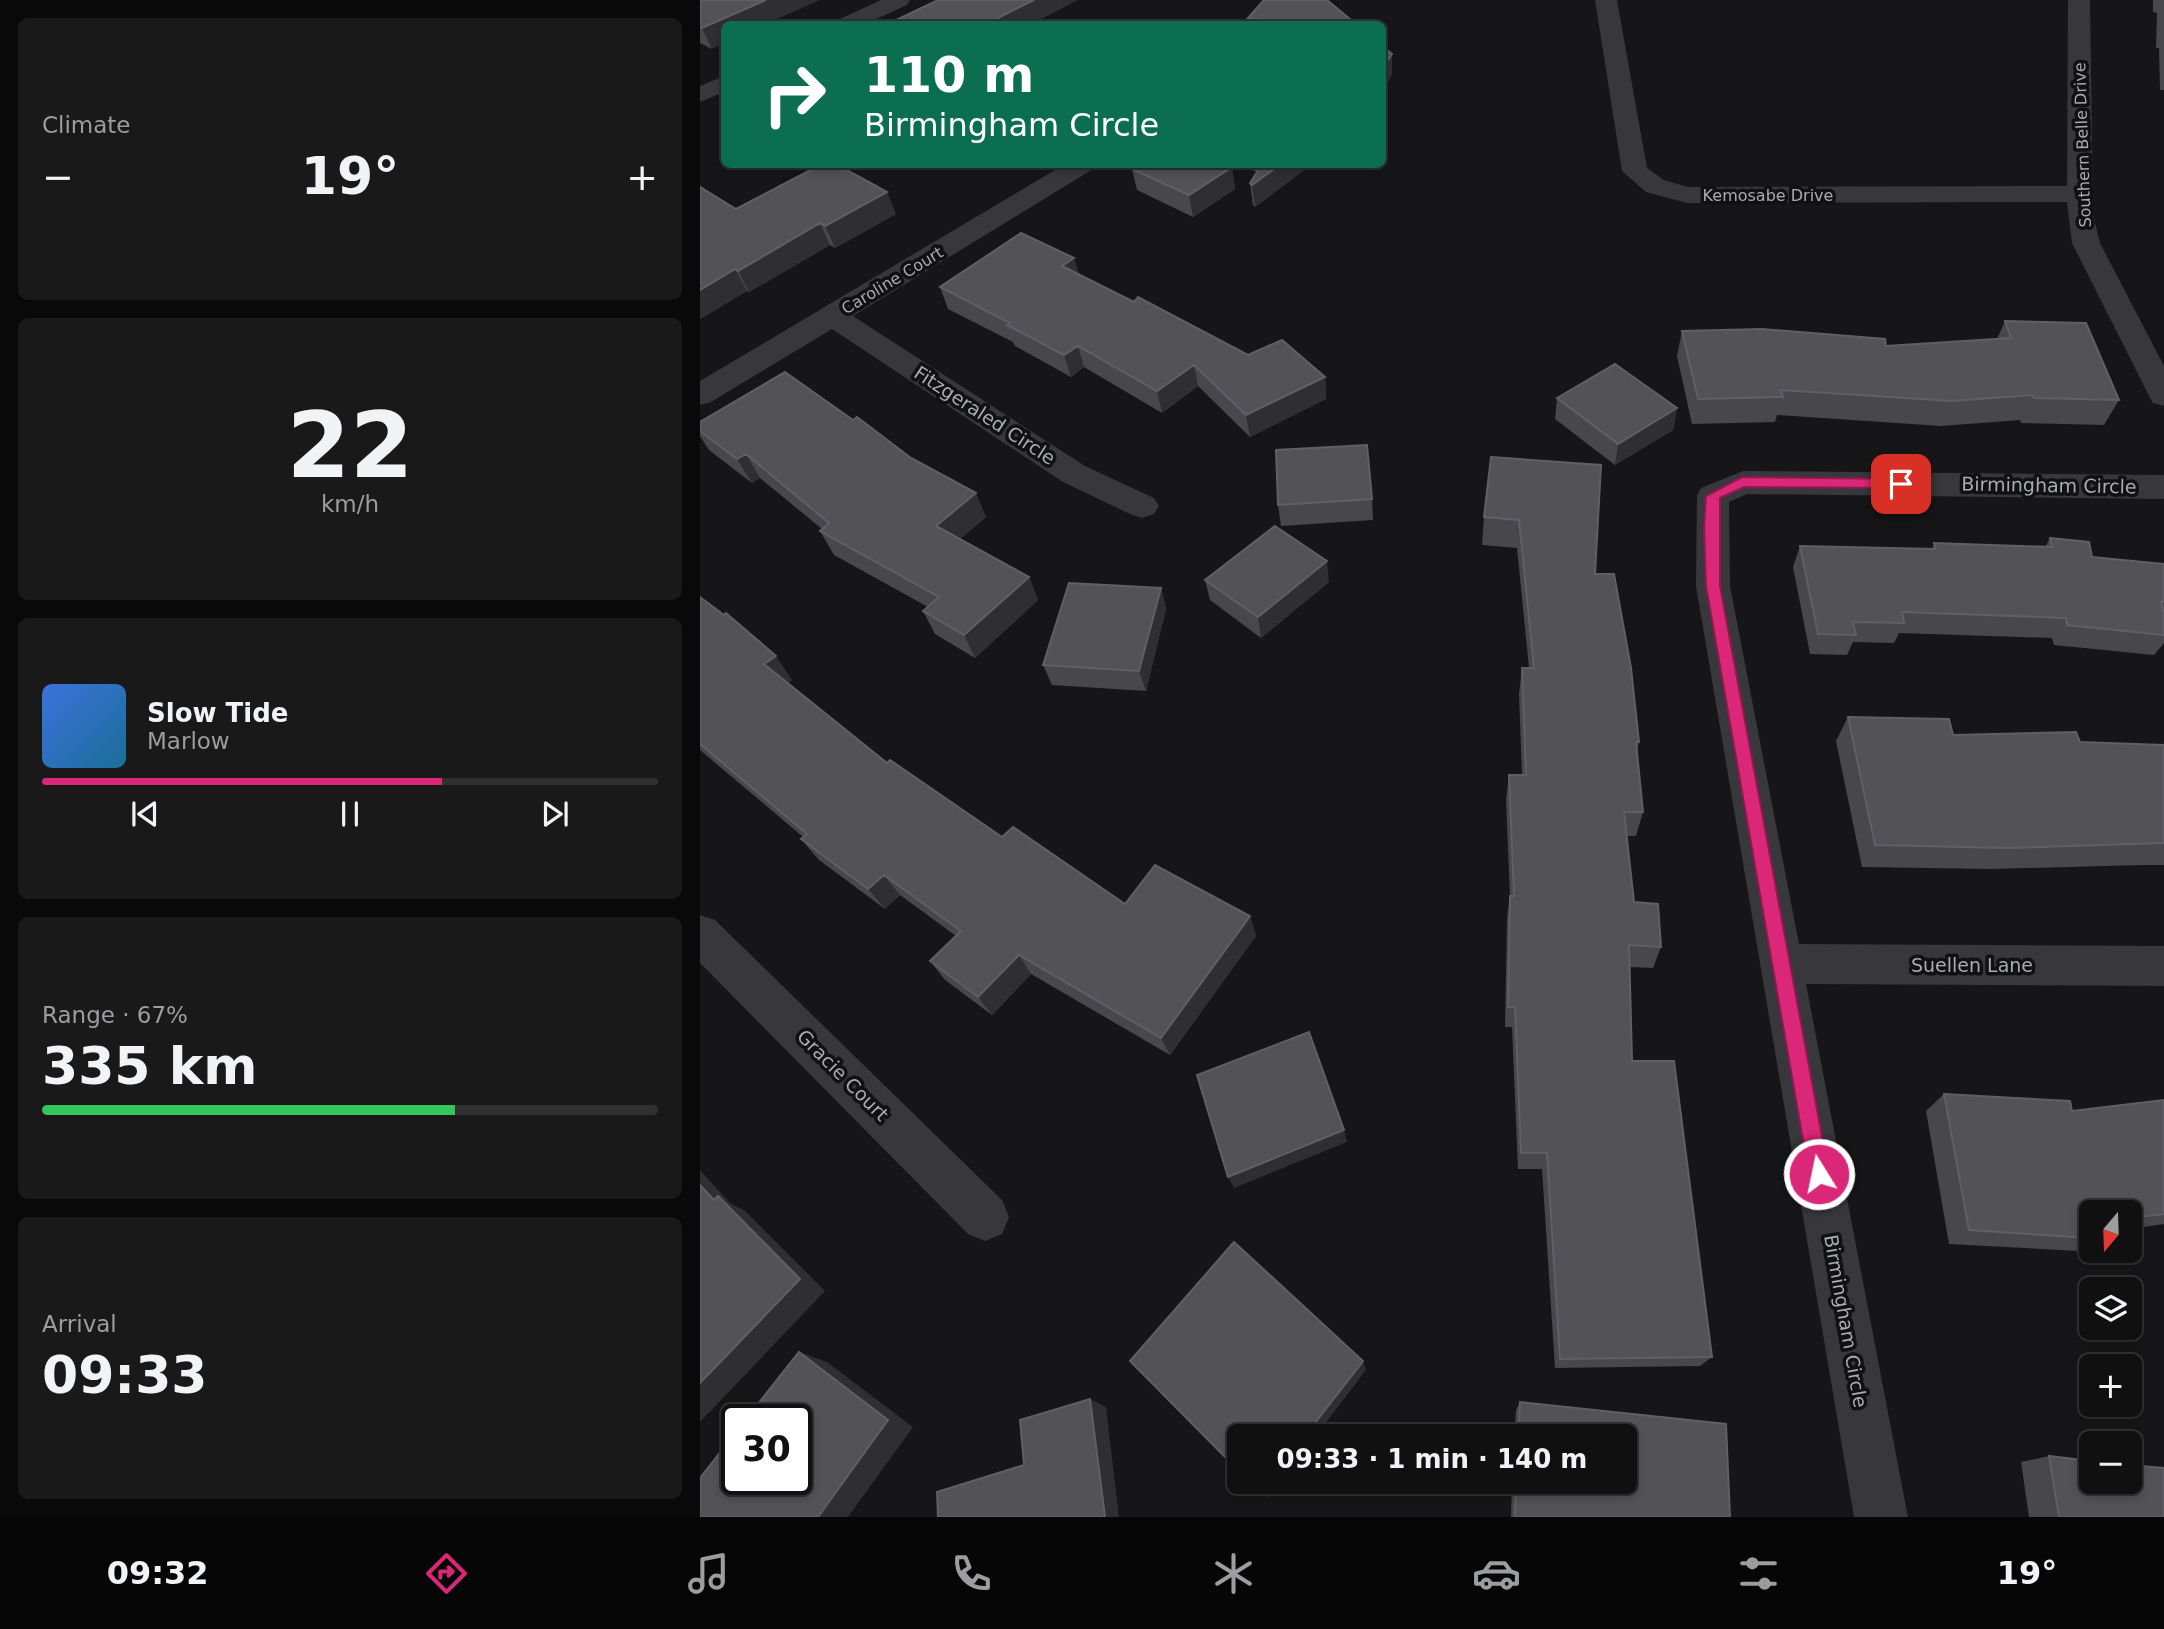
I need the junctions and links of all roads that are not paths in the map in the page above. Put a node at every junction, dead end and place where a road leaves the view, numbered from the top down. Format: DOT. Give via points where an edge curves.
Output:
graph roads {
  1 [pos="899,0"];
  2 [pos="1606,0"];
  3 [pos="2079,0"];
  4 [pos="854,21"];
  5 [pos="721,84"];
  6 [pos="700,95"];
  7 [pos="1077,168"];
  8 [pos="2081,194"];
  9 [pos="833,316"];
  10 [pos="700,395"];
  11 [pos="2164,396"];
  12 [pos="2164,487"];
  13 [pos="1142,506"];
  14 [pos="700,934"];
  15 [pos="1781,964"];
  16 [pos="2164,966"];
  17 [pos="985,1217"];
  18 [pos="1881,1517"];
  1 -- 4 [label="street"];
  2 -- 8 [label="street, Kemosabe Drive" via="1635,171 1655,186 1687,195"];
  3 -- 8 [label="street, Southern Belle Drive"];
  5 -- 6 [label="street"];
  7 -- 9 [label="street, Caroline Court"];
  8 -- 11 [label="street, Southern Belle Drive" via="2086,243"];
  9 -- 10 [label="street, Caroline Court"];
  9 -- 13 [label="street, Fitzgeraled Circle" via="1074,474"];
  12 -- 15 [label="street, Birmingham Circle" via="1742,482 1713,496 1713,586"];
  14 -- 17 [label="street, Gracie Court"];
  15 -- 16 [label="street, Suellen Lane"];
  15 -- 18 [label="street, Birmingham Circle"];
}
